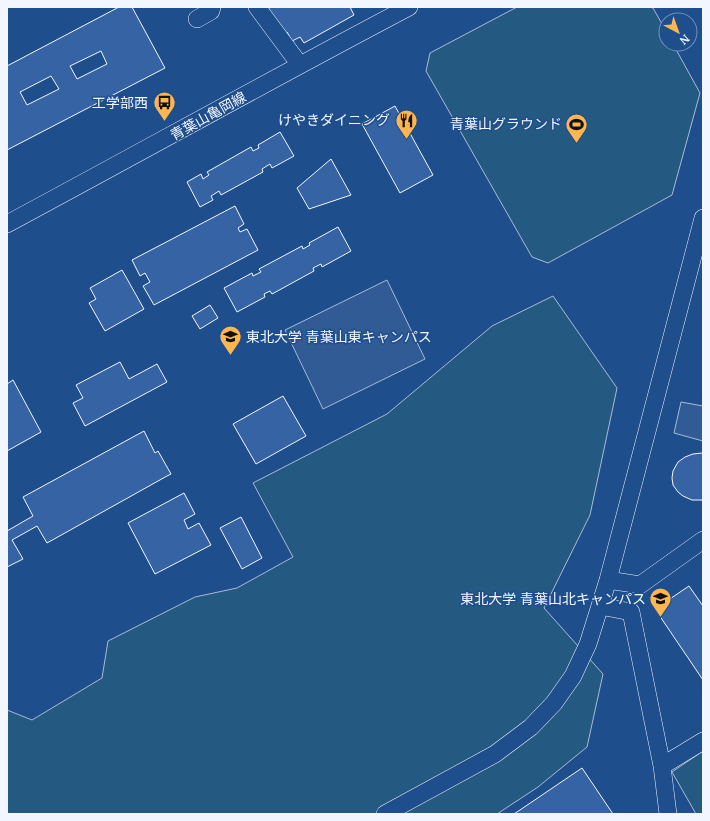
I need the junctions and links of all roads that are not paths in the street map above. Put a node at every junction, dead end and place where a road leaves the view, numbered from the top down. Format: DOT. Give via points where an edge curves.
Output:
graph roads {
  1 [pos="212,7"];
  2 [pos="257,7"];
  3 [pos="409,7"];
  4 [pos="197,20"];
  5 [pos="300,65"];
  6 [pos="703,218"];
  7 [pos="7,224"];
  8 [pos="703,540"];
  9 [pos="608,580"];
  10 [pos="600,606"];
  11 [pos="703,741"];
  12 [pos="662,766"];
  13 [pos="385,814"];
  14 [pos="668,814"];
  1 -- 4 [label="street" via="211,11"];
  2 -- 5 [label="street"];
  3 -- 5 [label="street, 青葉山亀岡線"];
  5 -- 7 [label="street, 青葉山亀岡線"];
  6 -- 9 [label="street"];
  8 -- 9 [label="street" via="640,585"];
  9 -- 10 [label="street"];
  10 -- 12 [label="street" via="631,612"];
  10 -- 13 [label="street" via="588,644 573,676 554,703 531,727 495,754"];
  11 -- 12 [label="street"];
  12 -- 14 [label="street"];
}
